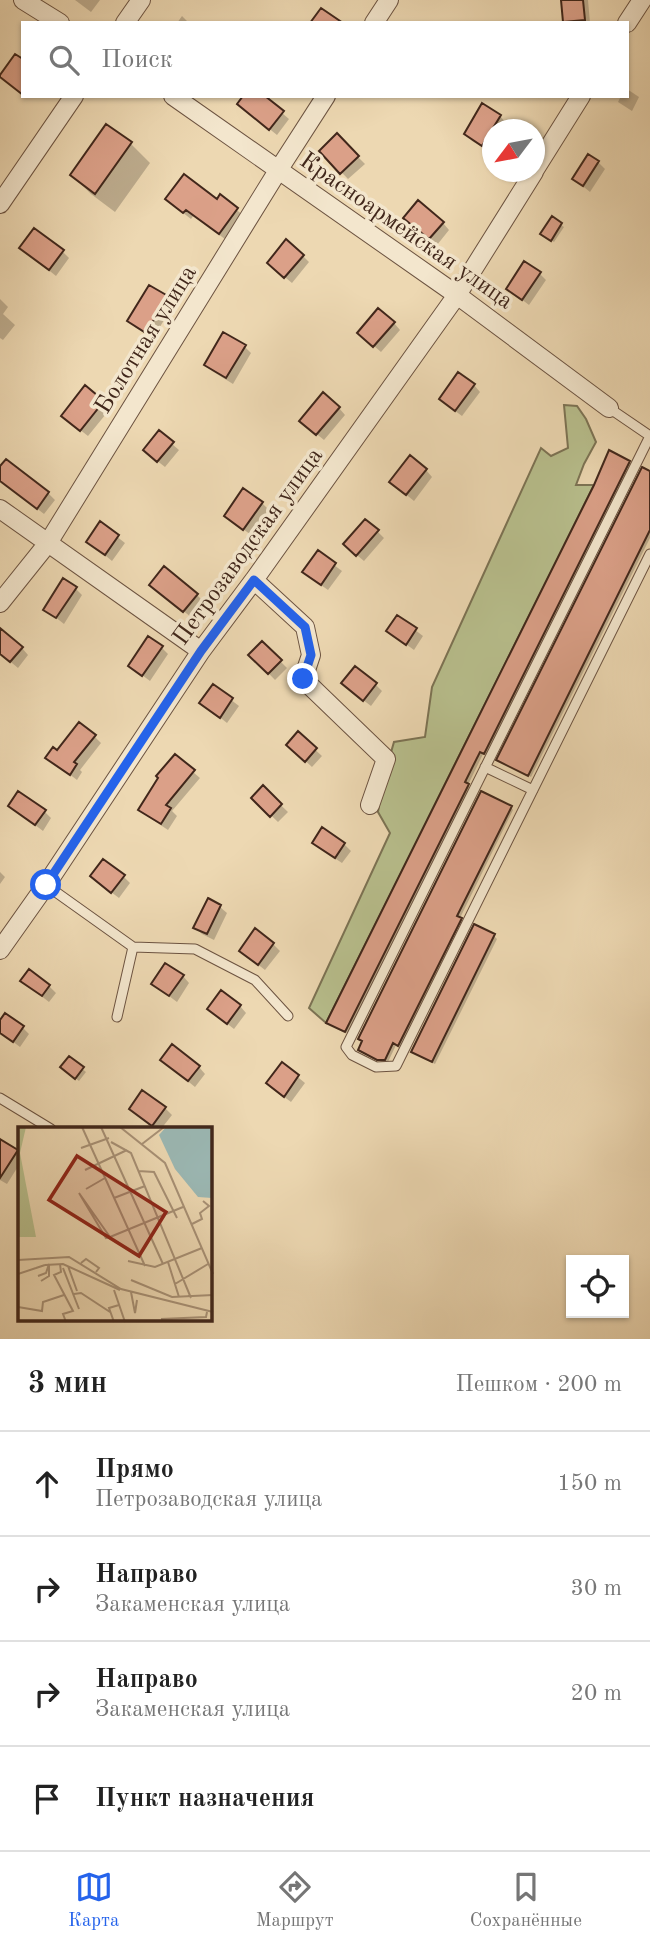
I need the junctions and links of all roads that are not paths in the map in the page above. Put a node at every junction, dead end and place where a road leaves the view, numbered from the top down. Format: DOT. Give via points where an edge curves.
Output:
graph roads {
  1 [pos="23,0"];
  2 [pos="141,0"];
  3 [pos="389,0"];
  4 [pos="642,0"];
  5 [pos="57,21"];
  6 [pos="126,21"];
  7 [pos="375,21"];
  8 [pos="628,21"];
  9 [pos="73,98"];
  10 [pos="176,98"];
  11 [pos="325,98"];
  12 [pos="580,98"];
  13 [pos="545,153"];
  14 [pos="279,169"];
  15 [pos="527,182"];
  16 [pos="0,204"];
  17 [pos="457,295"];
  18 [pos="609,408"];
  19 [pos="650,436"];
  20 [pos="0,509"];
  21 [pos="48,542"];
  22 [pos="650,554"];
  23 [pos="254,580"];
  24 [pos="0,603"];
  25 [pos="201,651"];
  26 [pos="485,767"];
  27 [pos="533,790"];
  28 [pos="370,805"];
  29 [pos="46,885"];
  30 [pos="133,947"];
  31 [pos="0,950"];
  32 [pos="288,1016"];
  33 [pos="117,1017"];
  34 [pos="0,1098"];
  35 [pos="48,1127"];
  1 -- 5 [label="street"];
  2 -- 6 [label="street"];
  3 -- 7 [label="street"];
  4 -- 8 [label="street"];
  9 -- 16 [label="street"];
  10 -- 14 [label="street, Красноармейская улица"];
  11 -- 14 [label="street, Болотная улица"];
  12 -- 13 [label="street, Петрозаводская улица"];
  14 -- 17 [label="street, Красноармейская улица"];
  14 -- 21 [label="street, Болотная улица"];
  15 -- 17 [label="street, Петрозаводская улица"];
  17 -- 18 [label="street, Красноармейская улица"];
  17 -- 23 [label="street, Петрозаводская улица"];
  18 -- 19 [label="lane"];
  19 -- 26 [label="lane"];
  20 -- 21 [label="street"];
  21 -- 24 [label="street, Болотная улица"];
  21 -- 25 [label="street"];
  22 -- 27 [label="lane"];
  23 -- 25 [label="street, Петрозаводская улица"];
  23 -- 28 [label="street" via="305,627 311,655 303,679 386,759"];
  25 -- 29 [label="street, Петрозаводская улица"];
  26 -- 27 [label="lane"];
  26 -- 27 [label="lane" via="346,1046 352,1055 376,1067 396,1066"];
  29 -- 30 [label="lane"];
  29 -- 31 [label="street, Петрозаводская улица"];
  30 -- 32 [label="lane" via="195,949 255,980"];
  30 -- 33 [label="lane"];
  34 -- 35 [label="lane"];
}
